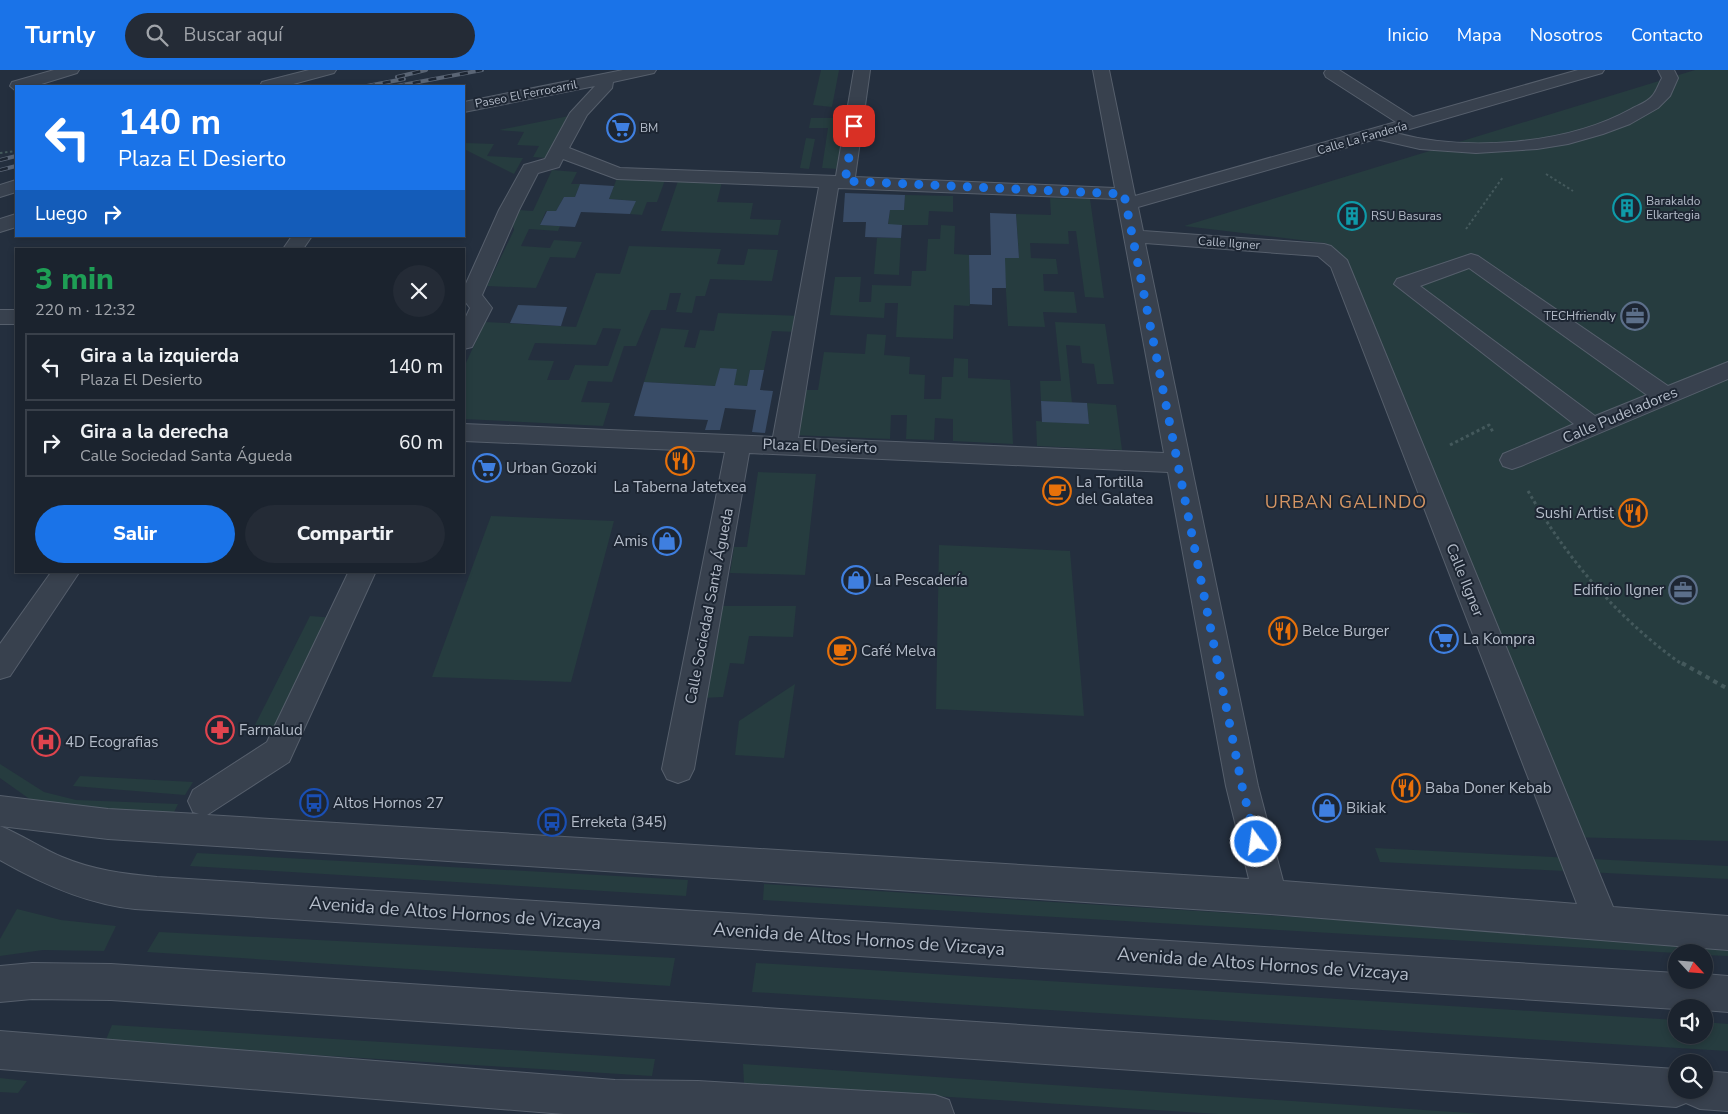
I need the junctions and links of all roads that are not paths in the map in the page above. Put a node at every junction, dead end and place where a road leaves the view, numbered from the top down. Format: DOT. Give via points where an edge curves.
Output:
graph roads {
  1 [pos="71,70"];
  2 [pos="328,70"];
  3 [pos="648,70"];
  4 [pos="862,70"];
  5 [pos="1101,70"];
  6 [pos="1596,70"];
  7 [pos="1666,70"];
  8 [pos="1332,73"];
  9 [pos="606,84"];
  10 [pos="20,85"];
  11 [pos="272,85"];
  12 [pos="15,87"];
  13 [pos="0,92"];
  14 [pos="465,107"];
  15 [pos="1412,124"];
  16 [pos="1378,134"];
  17 [pos="560,151"];
  18 [pos="838,181"];
  19 [pos="15,186"];
  20 [pos="0,191"];
  21 [pos="1126,199"];
  22 [pos="15,220"];
  23 [pos="0,226"];
  24 [pos="1134,236"];
  25 [pos="301,237"];
  26 [pos="294,248"];
  27 [pos="0,317"];
  28 [pos="15,317"];
  29 [pos="465,340"];
  30 [pos="1728,370"];
  31 [pos="1664,396"];
  32 [pos="1594,427"];
  33 [pos="465,432"];
  34 [pos="740,443"];
  35 [pos="790,445"];
  36 [pos="1512,460"];
  37 [pos="1177,463"];
  38 [pos="66,573"];
  39 [pos="362,573"];
  40 [pos="0,667"];
  41 [pos="678,770"];
  42 [pos="204,801"];
  43 [pos="0,811"];
  44 [pos="0,842"];
  45 [pos="1270,897"];
  46 [pos="1602,923"];
  47 [pos="1728,933"];
  48 [pos="0,984"];
  49 [pos="1728,994"];
  50 [pos="0,1050"];
  51 [pos="1668,1087"];
  52 [pos="1713,1091"];
  53 [pos="1728,1092"];
  54 [pos="614,1107"];
  55 [pos="936,1114"];
  1 -- 10 [label="street"];
  2 -- 11 [label="street"];
  3 -- 14 [label="street, Paseo El Ferrocarril"];
  4 -- 18 [label="street"];
  5 -- 21 [label="street"];
  6 -- 15 [label="street, Calle La Fandería"];
  7 -- 16 [label="street" via="1670,78 1660,98 1632,118 1588,133 1535,143 1465,147 1420,144"];
  8 -- 15 [label="street"];
  9 -- 17 [label="street" via="579,113"];
  12 -- 13 [label="street"];
  15 -- 16 [label="street, Calle La Fandería"];
  16 -- 21 [label="street, Calle La Fandería"];
  17 -- 18 [label="street" via="616,172"];
  17 -- 29 [label="street" via="552,163 531,169 509,210 471,295 481,308"];
  18 -- 21 [label="street"];
  18 -- 35 [label="street" via="785,437"];
  19 -- 20 [label="street"];
  21 -- 24 [label="street"];
  22 -- 23 [label="street"];
  24 -- 37 [label="street"];
  24 -- 46 [label="street, Calle Ilgner" via="1332,257 1418,460"];
  25 -- 26 [label="street"];
  27 -- 28 [label="street"];
  30 -- 31 [label="street, Calle Pudeladores"];
  31 -- 32 [label="street, Calle Pudeladores"];
  31 -- 32 [label="street" via="1471,260 1404,284"];
  32 -- 36 [label="street, Calle Pudeladores"];
  33 -- 34 [label="street, Plaza El Desierto"];
  34 -- 35 [label="street, Plaza El Desierto"];
  34 -- 41 [label="street, Calle Sociedad Santa Águeda"];
  35 -- 37 [label="street, Plaza El Desierto"];
  37 -- 45 [label="street" via="1242,786"];
  38 -- 40 [label="street"];
  39 -- 42 [label="street" via="278,752"];
  43 -- 45 [label="street" via="117,824"];
  44 -- 49 [label="street, Avenida de Altos Hornos de Vizcaya" via="67,876 100,886 157,894"];
  45 -- 46 [label="street"];
  46 -- 47 [label="street"];
  48 -- 51 [label="street" via="111,982"];
  50 -- 54 [label="street"];
  52 -- 53 [label="street"];
  54 -- 55 [label="street" via="698,1100"];
}
